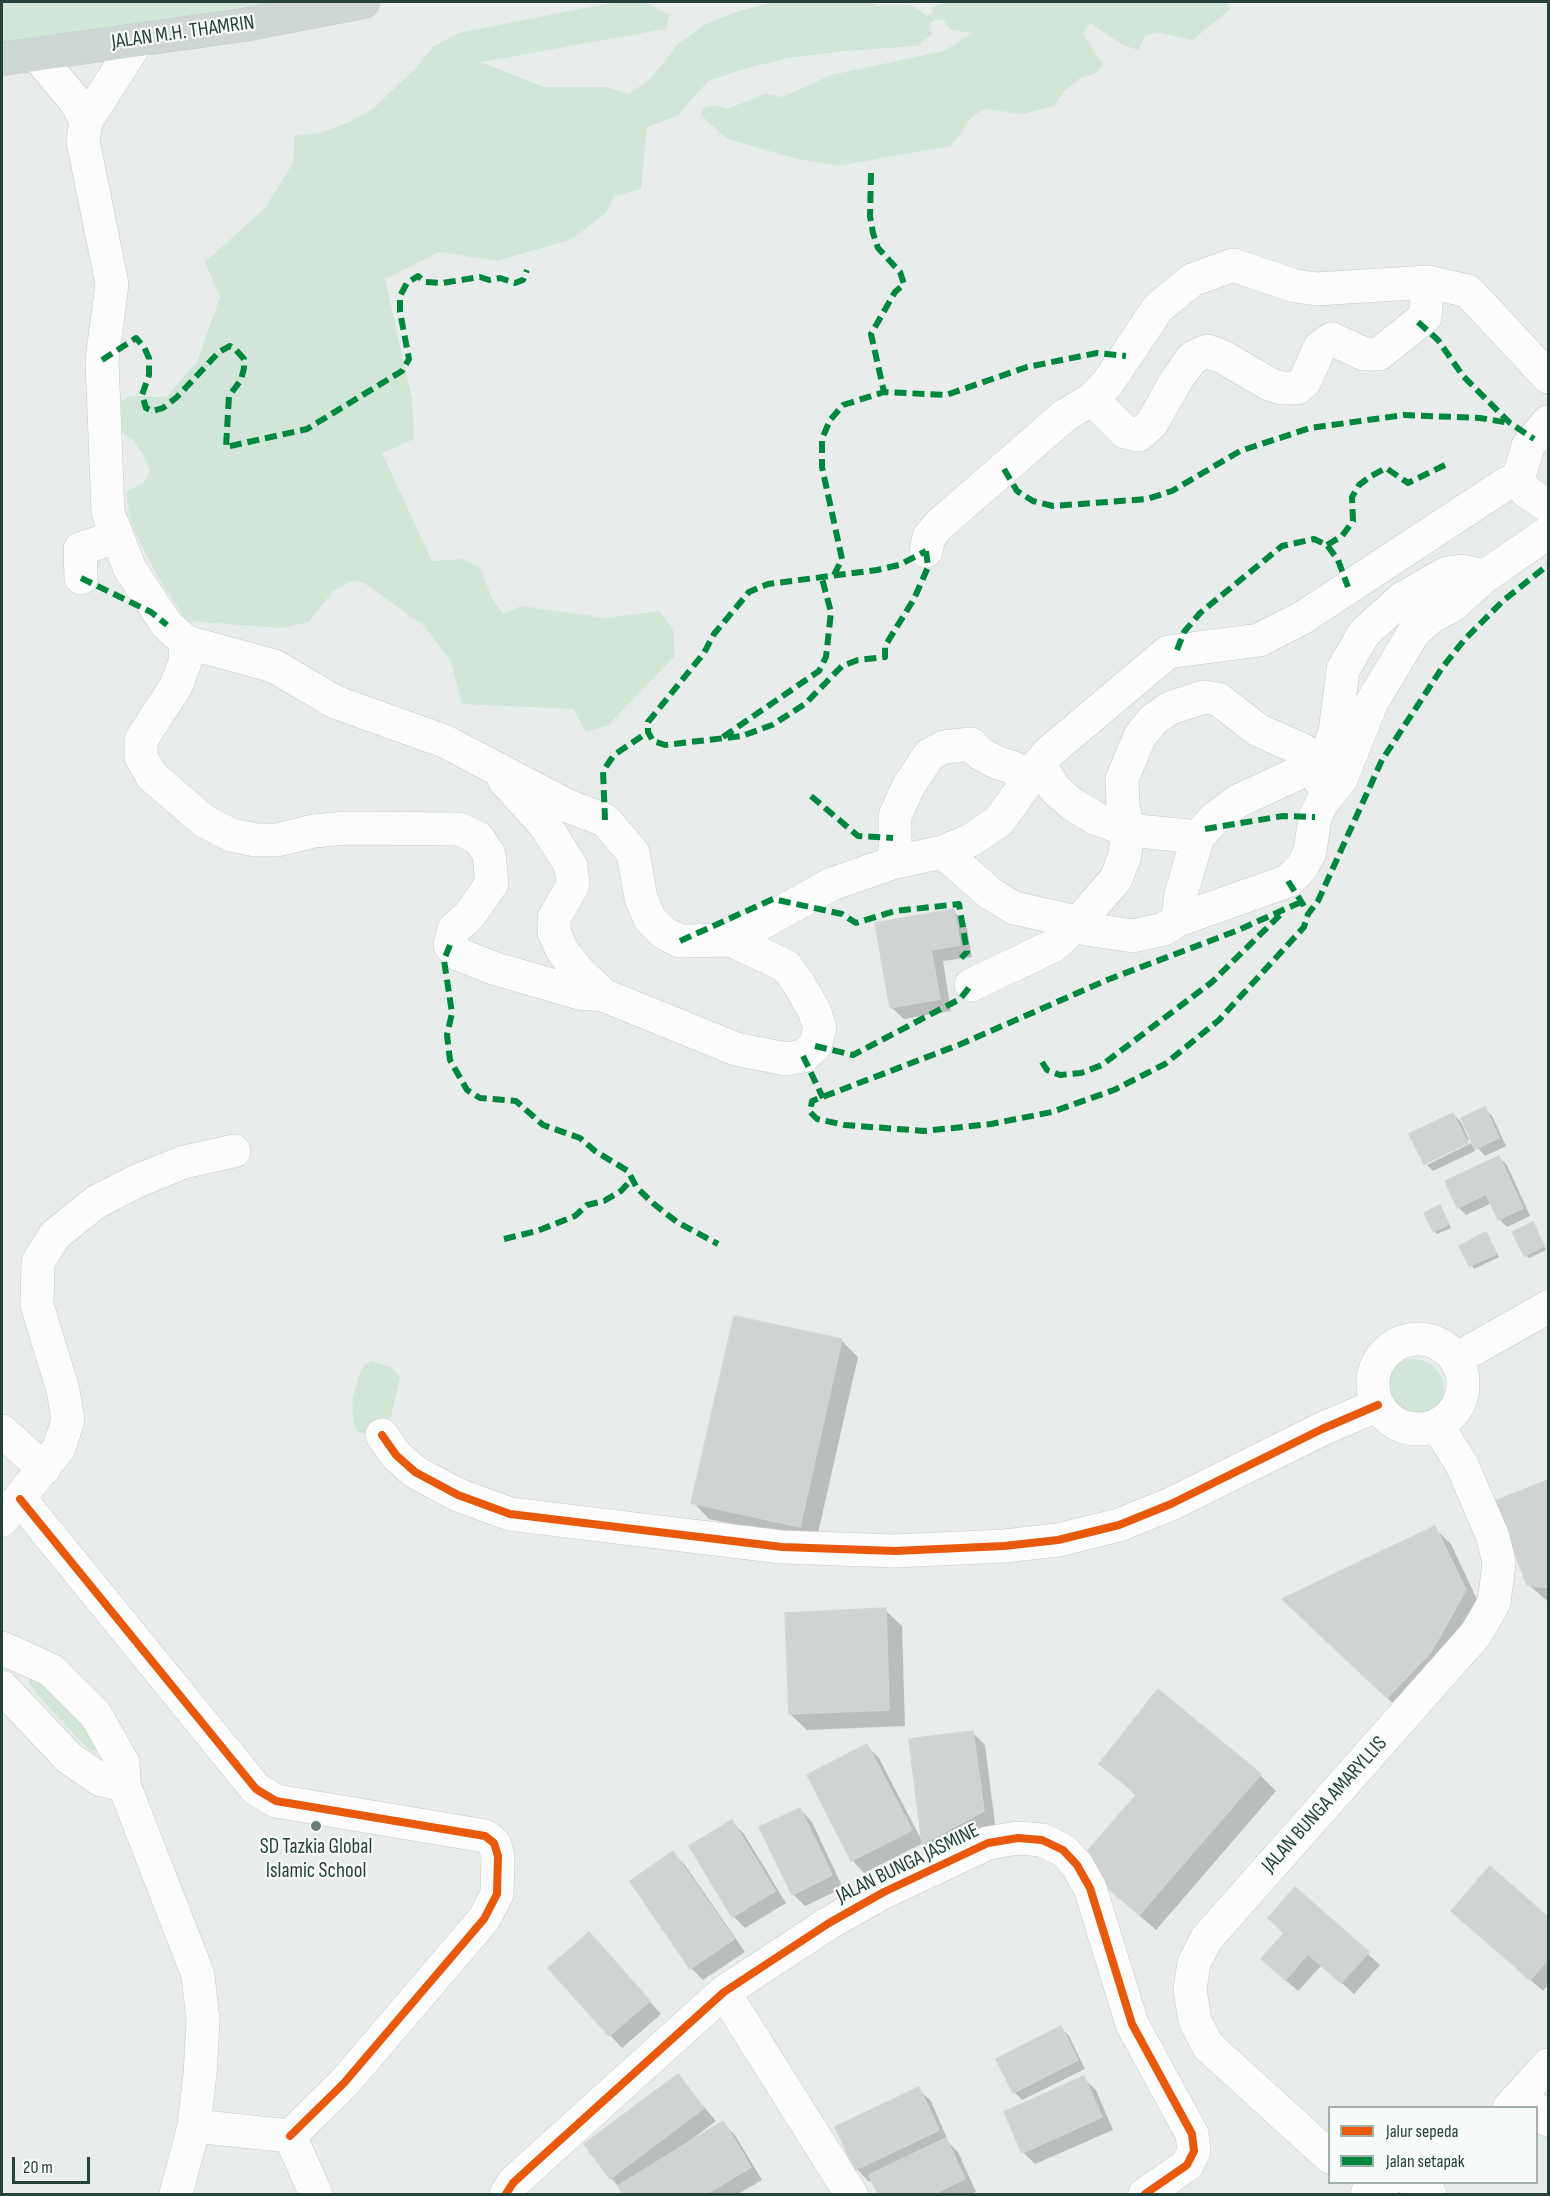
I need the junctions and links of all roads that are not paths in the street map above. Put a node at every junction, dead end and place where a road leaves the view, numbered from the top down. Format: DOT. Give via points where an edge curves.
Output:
graph roads {
  1 [pos="363,2"];
  2 [pos="138,40"];
  3 [pos="36,54"];
  4 [pos="2,59"];
  5 [pos="86,121"];
  6 [pos="1428,282"];
  7 [pos="1548,377"];
  8 [pos="1092,399"];
  9 [pos="1548,422"];
  10 [pos="1518,480"];
  11 [pos="1548,506"];
  12 [pos="1548,532"];
  13 [pos="116,537"];
  14 [pos="926,551"];
  15 [pos="1485,576"];
  16 [pos="81,578"];
  17 [pos="186,642"];
  18 [pos="1310,762"];
  19 [pos="1035,769"];
  20 [pos="1328,795"];
  21 [pos="557,816"];
  22 [pos="1128,830"];
  23 [pos="1198,837"];
  24 [pos="943,852"];
  25 [pos="896,861"];
  26 [pos="1178,920"];
  27 [pos="1077,924"];
  28 [pos="731,940"];
  29 [pos="970,985"];
  30 [pos="603,995"];
  31 [pos="234,1151"];
  32 [pos="1548,1307"];
  33 [pos="1456,1359"];
  34 [pos="1378,1405"];
  35 [pos="1437,1425"];
  36 [pos="2,1431"];
  37 [pos="382,1435"];
  38 [pos="44,1468"];
  39 [pos="11,1509"];
  40 [pos="2,1648"];
  41 [pos="2,1687"];
  42 [pos="124,1785"];
  43 [pos="724,1992"];
  44 [pos="1548,2065"];
  45 [pos="1525,2105"];
  46 [pos="194,2126"];
  47 [pos="290,2136"];
  48 [pos="1328,2156"];
  49 [pos="176,2194"];
  50 [pos="316,2194"];
  51 [pos="506,2194"];
  52 [pos="851,2194"];
  53 [pos="1145,2194"];
  1 -- 2 [label="main road, JALAN M.H. THAMRIN"];
  2 -- 3 [label="main road, JALAN M.H. THAMRIN"];
  2 -- 5 [label="street"];
  3 -- 4 [label="main road, JALAN M.H. THAMRIN"];
  3 -- 5 [label="street" via="76,102"];
  5 -- 13 [label="street" via="83,141 112,284 102,360 108,513"];
  6 -- 7 [label="street" via="1468,291"];
  6 -- 8 [label="street" via="1317,289 1295,286 1233,265 1214,271 1192,280 1158,308 1122,363"];
  6 -- 8 [label="street" via="1425,317 1379,354 1364,354 1332,339 1320,347 1305,381 1297,388 1269,384 1207,351 1192,358 1152,423 1139,435 1125,432"];
  8 -- 14 [label="street" via="1064,416 939,525 929,537"];
  9 -- 10 [label="street" via="1528,446"];
  10 -- 11 [label="street" via="1526,491"];
  10 -- 19 [label="street" via="1507,483 1302,618 1259,640 1168,652 1071,731"];
  12 -- 15 [label="street"];
  13 -- 16 [label="street" via="80,549"];
  13 -- 17 [label="street" via="150,601 167,625"];
  15 -- 18 [label="street" via="1462,571 1447,573 1402,598 1364,633 1343,670 1335,732 1328,751"];
  15 -- 20 [label="street" via="1414,632 1372,702 1341,779"];
  17 -- 21 [label="street" via="274,666 335,702 444,741 488,762"];
  17 -- 30 [label="street" via="176,686 141,740 141,758 171,795 204,821 231,835 256,840 368,828 459,830 478,838 489,854 492,883 469,916 454,929 450,945 458,954 493,968 579,993"];
  18 -- 20 [label="street"];
  18 -- 22 [label="street" via="1303,750 1258,730 1218,699 1187,701 1153,720 1130,754 1122,779"];
  18 -- 23 [label="street" via="1298,773 1238,801"];
  19 -- 22 [label="street" via="1072,804 1097,819"];
  19 -- 24 [label="street" via="999,822"];
  19 -- 25 [label="street" via="1010,768 981,754 971,744 944,747 929,755 895,816"];
  20 -- 26 [label="street" via="1315,817 1310,852 1288,881"];
  21 -- 28 [label="street" via="605,820 633,853 641,898 650,919 664,933 680,941"];
  21 -- 30 [label="street" via="573,885 554,918 554,932 578,971"];
  22 -- 23 [label="street"];
  22 -- 27 [label="street" via="1125,855 1116,879"];
  23 -- 26 [label="street" via="1181,894"];
  24 -- 25 [label="street"];
  24 -- 27 [label="street" via="991,894 1014,908"];
  25 -- 28 [label="street" via="832,884"];
  26 -- 27 [label="street" via="1164,929 1133,936"];
  27 -- 29 [label="street" via="1053,946"];
  28 -- 30 [label="street" via="786,966 799,984 820,1028 815,1046 803,1056 786,1059 736,1049"];
  31 -- 38 [label="street" via="184,1162 96,1202 55,1235 38,1262 37,1305 68,1420 59,1448"];
  32 -- 33 [label="street"];
  33 -- 34 [label="street" via="1448,1350 1426,1339 1413,1339 1390,1348 1376,1369"];
  33 -- 35 [label="street" via="1462,1371 1462,1396 1456,1408"];
  34 -- 35 [label="street" via="1386,1416 1410,1428"];
  34 -- 37 [label="street" via="1181,1500 1119,1525 1058,1540 895,1551 782,1547 510,1514 458,1495 415,1472"];
  35 -- 48 [label="street, JALAN BUNGA AMARYLLIS" via="1462,1465 1493,1537 1499,1563 1494,1603 1476,1634 1207,1938 1194,1963 1190,1989 1195,2021 1208,2046"];
  36 -- 38 [label="street"];
  38 -- 39 [label="street"];
  39 -- 47 [label="street" via="256,1789 276,1801 484,1836 494,1843 498,1856 497,1894 484,1919 344,2083"];
  40 -- 42 [label="street" via="51,1670 96,1715 123,1762"];
  41 -- 42 [label="street" via="69,1758 101,1780"];
  42 -- 46 [label="street" via="198,1976 203,2021"];
  43 -- 51 [label="street, JALAN BUNGA JASMINE" via="529,2168"];
  43 -- 52 [label="street"];
  43 -- 53 [label="street, JALAN BUNGA JASMINE" via="829,1923 950,1858 988,1843 1018,1838 1042,1840 1063,1850 1090,1888 1132,2024 1192,2134 1194,2151 1187,2165"];
  44 -- 45 [label="street"];
  46 -- 47 [label="street"];
  46 -- 49 [label="street"];
  47 -- 50 [label="street"];
}
